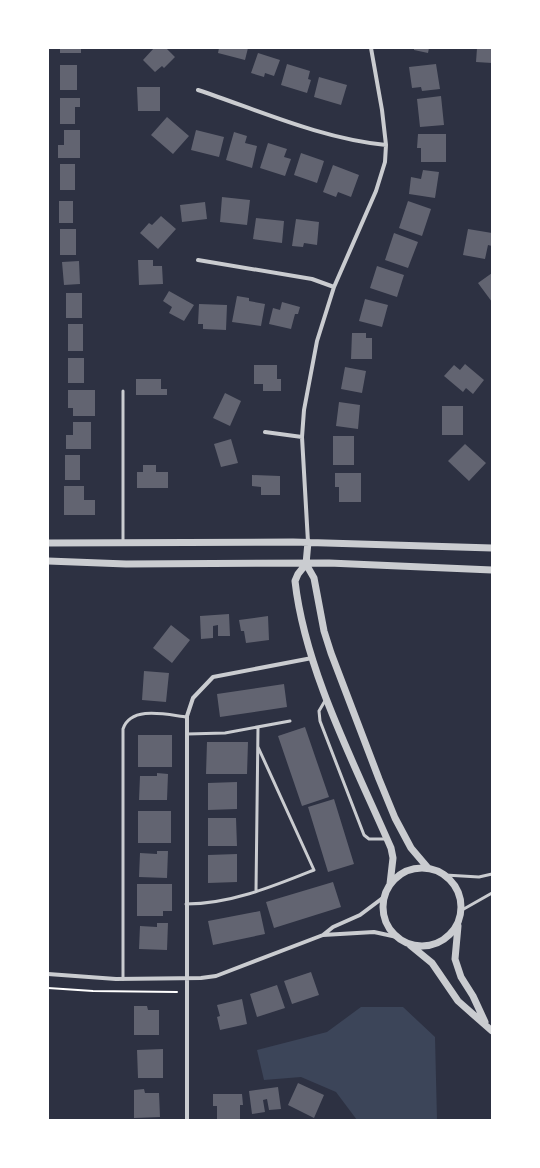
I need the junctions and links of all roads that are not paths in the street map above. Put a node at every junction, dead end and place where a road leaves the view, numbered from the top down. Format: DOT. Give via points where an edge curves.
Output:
graph roads {
  1 [pos="370,48"];
  2 [pos="198,90"];
  3 [pos="386,145"];
  4 [pos="198,260"];
  5 [pos="334,287"];
  6 [pos="123,391"];
  7 [pos="265,432"];
  8 [pos="302,437"];
  9 [pos="123,542"];
  10 [pos="308,542"];
  11 [pos="48,543"];
  12 [pos="492,548"];
  13 [pos="48,561"];
  14 [pos="306,564"];
  15 [pos="492,570"];
  16 [pos="312,658"];
  17 [pos="327,698"];
  18 [pos="187,717"];
  19 [pos="290,721"];
  20 [pos="258,727"];
  21 [pos="187,734"];
  22 [pos="258,747"];
  23 [pos="387,839"];
  24 [pos="428,868"];
  25 [pos="492,874"];
  26 [pos="445,875"];
  27 [pos="390,884"];
  28 [pos="256,891"];
  29 [pos="492,893"];
  30 [pos="384,897"];
  31 [pos="186,904"];
  32 [pos="462,910"];
  33 [pos="458,924"];
  34 [pos="323,935"];
  35 [pos="396,937"];
  36 [pos="409,944"];
  37 [pos="48,974"];
  38 [pos="186,978"];
  39 [pos="123,979"];
  40 [pos="486,1024"];
  41 [pos="492,1031"];
  42 [pos="187,1120"];
  1 -- 3 [label="street" via="381,96"];
  2 -- 3 [label="street" via="338,138"];
  3 -- 5 [label="street" via="385,162 376,191"];
  4 -- 5 [label="street" via="312,279"];
  5 -- 8 [label="street" via="317,341 304,410"];
  6 -- 9 [label="lane"];
  7 -- 8 [label="street"];
  8 -- 10 [label="street"];
  9 -- 10 [label="street"];
  9 -- 11 [label="street"];
  10 -- 12 [label="street"];
  10 -- 14 [label="street"];
  13 -- 14 [label="street" via="126,564"];
  14 -- 15 [label="street"];
  14 -- 16 [label="street" via="295,581"];
  14 -- 24 [label="street" via="314,578 331,653 379,779 408,842"];
  16 -- 17 [label="street"];
  16 -- 18 [label="street" via="213,677 193,698"];
  17 -- 23 [label="street"];
  17 -- 23 [label="lane" via="319,711 320,721 364,834 369,839"];
  18 -- 21 [label="street"];
  18 -- 39 [label="lane" via="145,714 135,716 125,723 123,729"];
  19 -- 20 [label="lane"];
  20 -- 21 [label="lane" via="224,733"];
  20 -- 22 [label="lane"];
  21 -- 31 [label="street"];
  22 -- 28 [label="lane"];
  22 -- 28 [label="lane" via="314,870"];
  23 -- 27 [label="street" via="392,858"];
  24 -- 26 [label="street"];
  24 -- 27 [label="street" via="407,871"];
  25 -- 26 [label="lane" via="479,877"];
  26 -- 32 [label="street" via="456,886 461,897"];
  27 -- 30 [label="street"];
  28 -- 31 [label="lane" via="207,904"];
  29 -- 32 [label="lane"];
  30 -- 34 [label="street" via="360,915 333,927"];
  30 -- 35 [label="street" via="385,919"];
  31 -- 38 [label="street"];
  32 -- 33 [label="street"];
  33 -- 36 [label="street" via="452,934 432,946 420,947"];
  33 -- 40 [label="street" via="455,944 460,977 473,996"];
  34 -- 35 [label="street" via="374,932"];
  34 -- 38 [label="street" via="216,976"];
  35 -- 36 [label="street"];
  36 -- 40 [label="street" via="432,963 458,1000"];
  37 -- 39 [label="street"];
  38 -- 39 [label="street"];
  38 -- 42 [label="street"];
  40 -- 41 [label="street"];
}
